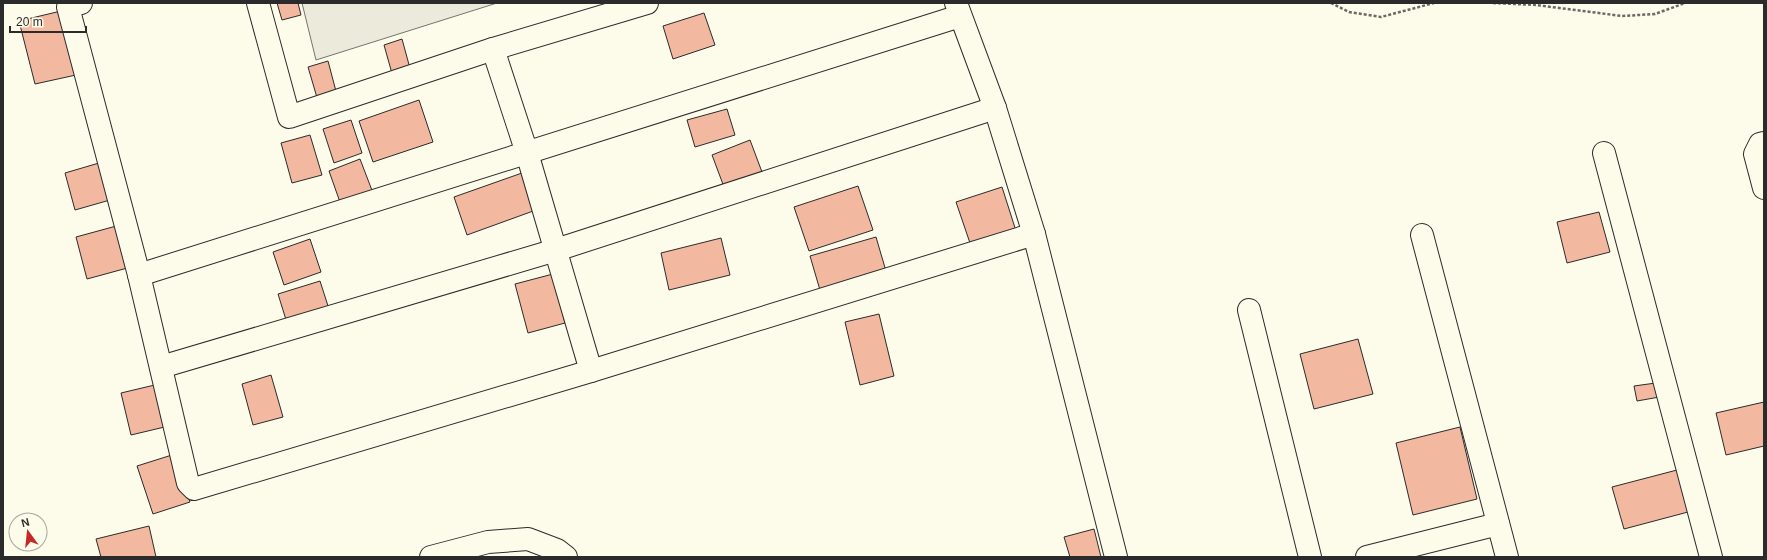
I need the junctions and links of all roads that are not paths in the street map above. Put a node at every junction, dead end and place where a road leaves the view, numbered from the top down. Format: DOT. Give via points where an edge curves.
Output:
graph roads {
  1 [pos="81,3"];
  2 [pos="258,3"];
  3 [pos="647,3"];
  4 [pos="958,9"];
  5 [pos="493,49"];
  6 [pos="995,108"];
  7 [pos="1764,143"];
  8 [pos="1604,152"];
  9 [pos="527,153"];
  10 [pos="1764,188"];
  11 [pos="1034,234"];
  12 [pos="1422,235"];
  13 [pos="556,250"];
  14 [pos="139,275"];
  15 [pos="1249,310"];
  16 [pos="161,367"];
  17 [pos="590,372"];
  18 [pos="1498,524"];
  19 [pos="431,557"];
  20 [pos="566,557"];
  21 [pos="1116,557"];
  22 [pos="1310,557"];
  23 [pos="1367,557"];
  24 [pos="1507,557"];
  25 [pos="1711,557"];
  1 -- 14 [label="street" via="68,8"];
  2 -- 5 [label="street" via="289,117"];
  3 -- 5 [label="street"];
  4 -- 6 [label="street"];
  4 -- 9 [label="street"];
  5 -- 9 [label="street"];
  6 -- 11 [label="street"];
  6 -- 13 [label="street"];
  7 -- 10 [label="street" via="1760,144 1755,154"];
  8 -- 25 [label="street"];
  9 -- 13 [label="street"];
  9 -- 14 [label="street"];
  11 -- 17 [label="street"];
  11 -- 21 [label="street"];
  12 -- 18 [label="street"];
  13 -- 16 [label="street"];
  13 -- 17 [label="street"];
  14 -- 16 [label="street"];
  15 -- 22 [label="street"];
  16 -- 17 [label="street" via="188,483 194,490"];
  18 -- 23 [label="street"];
  18 -- 24 [label="street"];
  19 -- 20 [label="street" via="488,542 528,539 557,550"];
}
